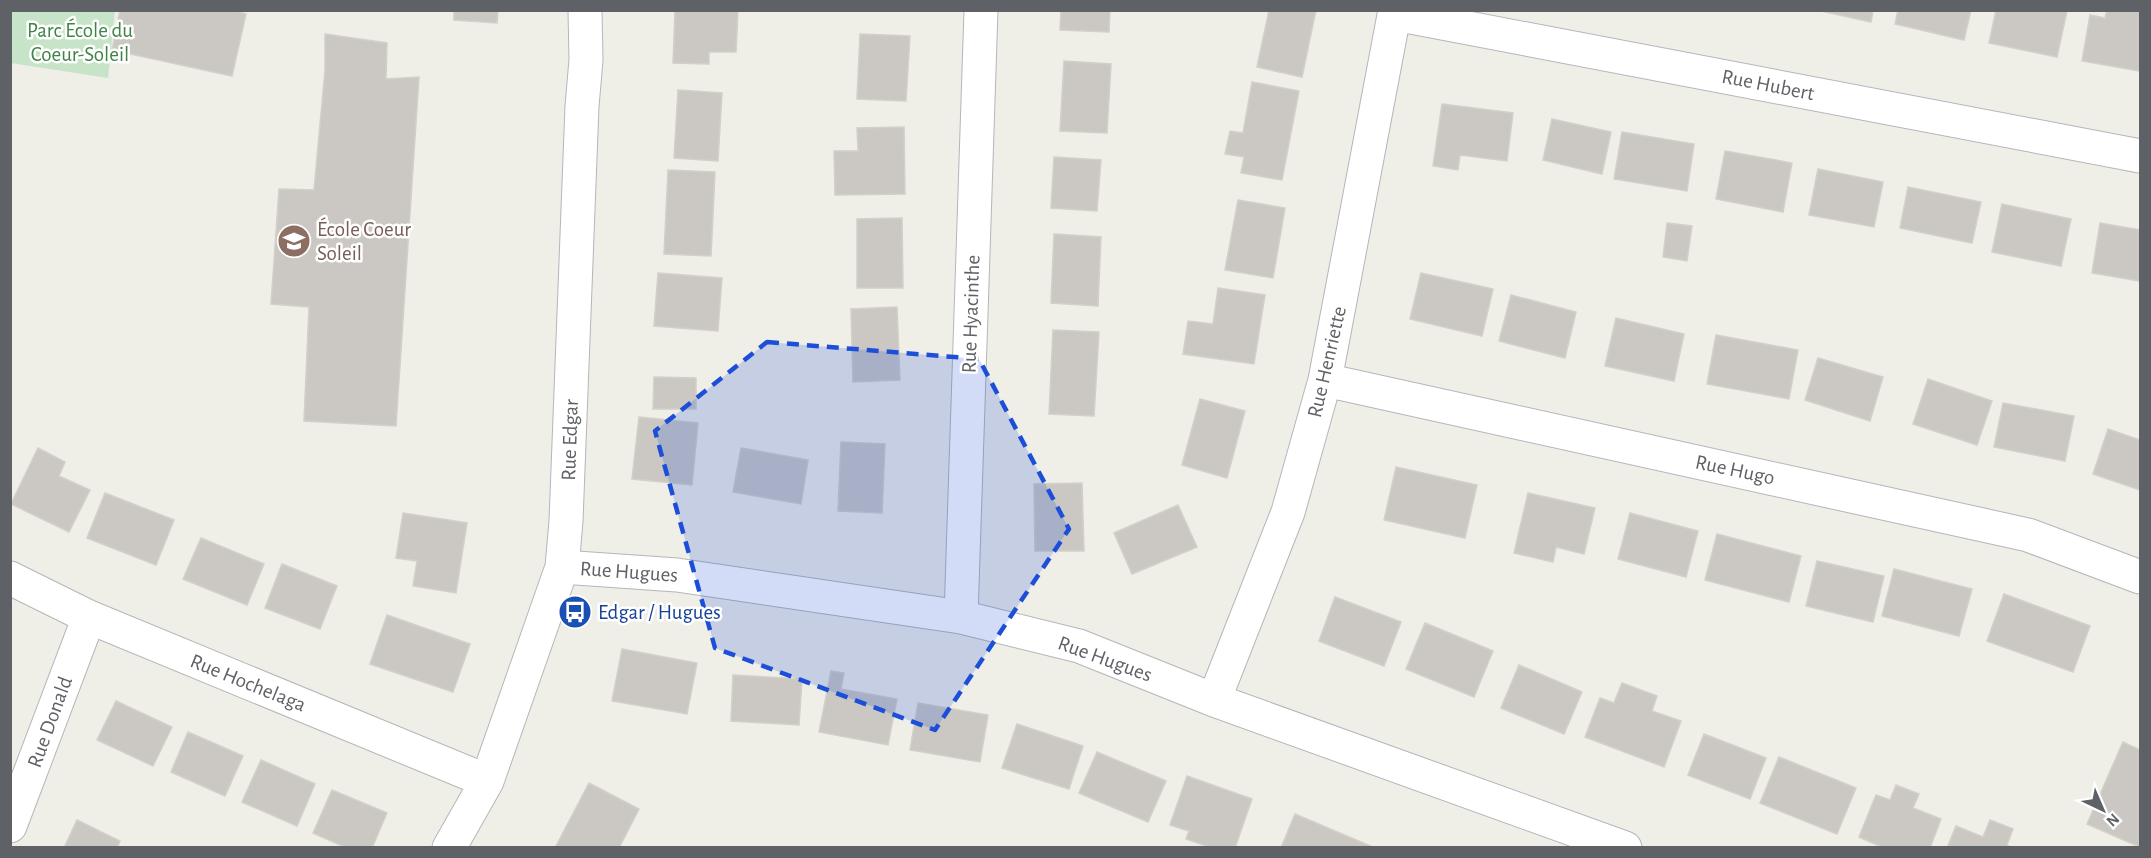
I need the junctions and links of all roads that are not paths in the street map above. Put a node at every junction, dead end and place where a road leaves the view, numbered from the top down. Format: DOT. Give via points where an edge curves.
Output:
graph roads {
  1 [pos="585,10"];
  2 [pos="981,10"];
  3 [pos="1395,12"];
  4 [pos="2140,156"];
  5 [pos="1325,380"];
  6 [pos="562,567"];
  7 [pos="2140,577"];
  8 [pos="10,578"];
  9 [pos="89,617"];
  10 [pos="961,617"];
  11 [pos="1214,700"];
  12 [pos="487,781"];
  13 [pos="10,826"];
  14 [pos="449,848"];
  15 [pos="1625,848"];
  1 -- 6 [label="street, Rue Edgar" via="567,521"];
  2 -- 10 [label="street, Rue Hyacinthe"];
  3 -- 4 [label="street, Rue Hubert"];
  3 -- 5 [label="street, Rue Henriette"];
  5 -- 7 [label="street, Rue Hugo" via="2028,535"];
  5 -- 11 [label="street, Rue Henriette" via="1288,512"];
  6 -- 10 [label="street, Rue Hugues" via="677,575"];
  6 -- 12 [label="street, Rue Edgar"];
  8 -- 9 [label="street, Rue Hochelaga"];
  9 -- 12 [label="street, Rue Hochelaga"];
  9 -- 13 [label="street, Rue Donald"];
  10 -- 11 [label="street, Rue Hugues" via="1079,646"];
  11 -- 15 [label="street, Rue Hugues"];
  12 -- 14 [label="street, Rue Edgar"];
}
